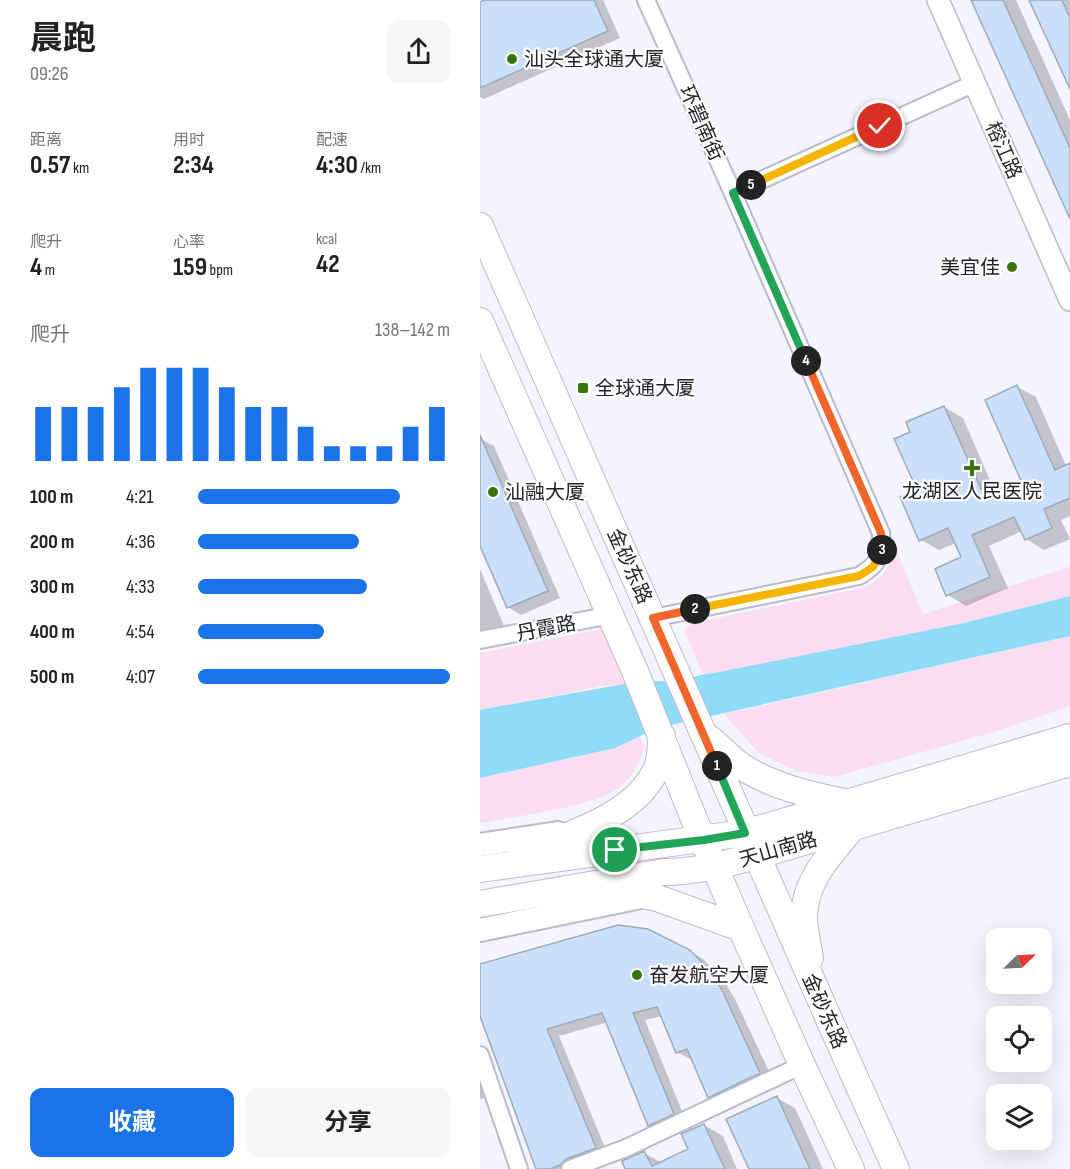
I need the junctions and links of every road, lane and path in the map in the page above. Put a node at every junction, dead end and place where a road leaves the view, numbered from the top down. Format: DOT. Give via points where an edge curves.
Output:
graph roads {
  1 [pos="646,0"];
  2 [pos="938,0"];
  3 [pos="975,83"];
  4 [pos="733,193"];
  5 [pos="480,226"];
  6 [pos="1070,300"];
  7 [pos="480,321"];
  8 [pos="611,615"];
  9 [pos="653,618"];
  10 [pos="480,640"];
  11 [pos="702,729"];
  12 [pos="662,735"];
  13 [pos="1070,737"];
  14 [pos="1070,763"];
  15 [pos="850,815"];
  16 [pos="745,833"];
  17 [pos="704,840"];
  18 [pos="756,856"];
  19 [pos="484,860"];
  20 [pos="714,866"];
  21 [pos="592,884"];
  22 [pos="648,896"];
  23 [pos="480,904"];
  24 [pos="741,928"];
  25 [pos="480,930"];
  26 [pos="815,988"];
  27 [pos="480,1055"];
  28 [pos="802,1065"];
  29 [pos="518,1169"];
  30 [pos="570,1169"];
  31 [pos="851,1169"];
  32 [pos="896,1169"];
  1 -- 4 [label="street, 环碧南街"];
  2 -- 3 [label="street, 榕江路"];
  3 -- 4 [label="street"];
  3 -- 6 [label="street, 榕江路"];
  4 -- 9 [label="street, 环碧南街" via="881,533 882,552 873,567 859,576"];
  5 -- 9 [label="main road, 金砂东路"];
  7 -- 8 [label="main road, 金砂东路"];
  8 -- 10 [label="street, 丹霞路"];
  8 -- 12 [label="main road, 金砂东路"];
  9 -- 11 [label="main road, 金砂东路"];
  11 -- 15 [label="main road" via="742,766"];
  11 -- 16 [label="main road, 金砂东路"];
  12 -- 17 [label="main road, 金砂东路"];
  12 -- 19 [label="main road" via="658,766 646,788 630,804 581,829"];
  13 -- 15 [label="main road, 天山南路"];
  14 -- 15 [label="main road, 天山南路"];
  15 -- 16 [label="main road, 天山南路"];
  15 -- 18 [label="main road, 天山南路"];
  15 -- 26 [label="main road" via="809,888 804,917"];
  16 -- 17 [label="main road, 天山南路"];
  16 -- 18 [label="main road, 金砂东路"];
  17 -- 19 [label="main road, 天山南路"];
  17 -- 20 [label="main road, 金砂东路"];
  18 -- 20 [label="main road, 天山南路"];
  18 -- 26 [label="main road, 金砂东路"];
  20 -- 21 [label="main road, 天山南路"];
  20 -- 24 [label="main road, 金砂东路"];
  21 -- 22 [label="main road"];
  21 -- 23 [label="main road, 天山南路"];
  22 -- 24 [label="main road"];
  22 -- 25 [label="main road"];
  24 -- 28 [label="main road, 金砂东路"];
  26 -- 32 [label="main road, 金砂东路"];
  27 -- 29 [label="street"];
  28 -- 30 [label="street" via="626,1148"];
  28 -- 31 [label="main road, 金砂东路"];
}
